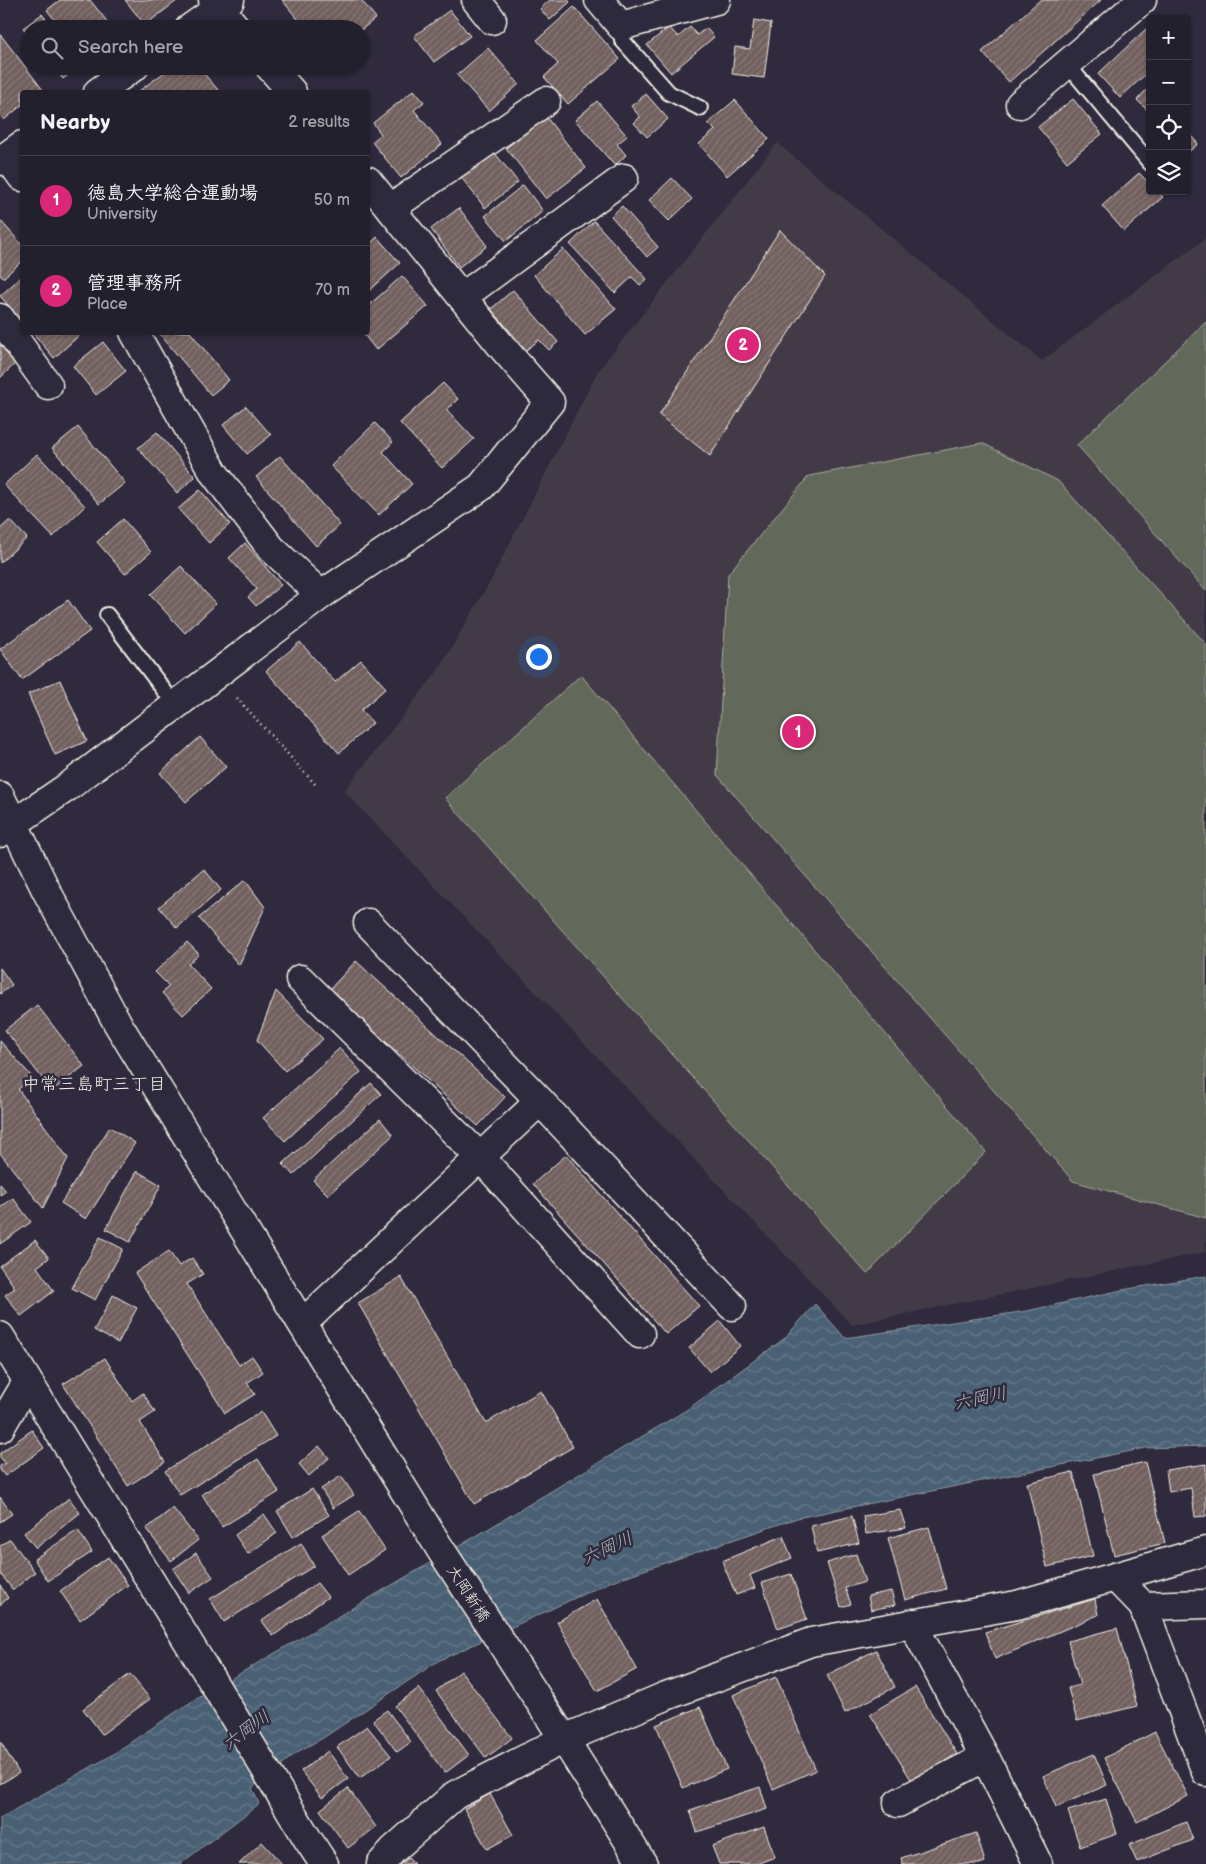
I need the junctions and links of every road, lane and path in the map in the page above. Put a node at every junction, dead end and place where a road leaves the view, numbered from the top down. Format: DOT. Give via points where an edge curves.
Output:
graph roads {
  1 [pos="599,0"];
  2 [pos="716,0"];
  3 [pos="1142,0"];
  4 [pos="221,2"];
  5 [pos="200,20"];
  6 [pos="232,20"];
  7 [pos="621,26"];
  8 [pos="1067,64"];
  9 [pos="122,75"];
  10 [pos="277,75"];
  11 [pos="101,90"];
  12 [pos="290,90"];
  13 [pos="546,102"];
  14 [pos="1020,104"];
  15 [pos="700,108"];
  16 [pos="1146,158"];
  17 [pos="624,178"];
  18 [pos="370,183"];
  19 [pos="391,208"];
  20 [pos="462,297"];
  21 [pos="0,318"];
  22 [pos="136,335"];
  23 [pos="48,385"];
  24 [pos="320,595"];
  25 [pos="107,615"];
  26 [pos="217,675"];
  27 [pos="176,706"];
  28 [pos="315,784"];
  29 [pos="0,796"];
  30 [pos="7,829"];
  31 [pos="368,923"];
  32 [pos="300,979"];
  33 [pos="540,1101"];
  34 [pos="480,1157"];
  35 [pos="732,1306"];
  36 [pos="302,1323"];
  37 [pos="640,1334"];
  38 [pos="0,1336"];
  39 [pos="27,1382"];
  40 [pos="0,1428"];
  41 [pos="1206,1551"];
  42 [pos="1115,1577"];
  43 [pos="1206,1604"];
  44 [pos="1143,1606"];
  45 [pos="912,1624"];
  46 [pos="564,1739"];
  47 [pos="985,1757"];
  48 [pos="1206,1772"];
  49 [pos="898,1803"];
  50 [pos="324,1864"];
  51 [pos="381,1864"];
  52 [pos="643,1864"];
  53 [pos="1038,1864"];
  1 -- 7 [label="street"];
  2 -- 7 [label="street"];
  3 -- 8 [label="street"];
  4 -- 5 [label="street"];
  4 -- 6 [label="street"];
  7 -- 15 [label="lane" via="622,40 669,93"];
  8 -- 14 [label="street"];
  8 -- 16 [label="lane"];
  9 -- 11 [label="street"];
  10 -- 12 [label="street"];
  13 -- 19 [label="street"];
  17 -- 20 [label="street"];
  18 -- 19 [label="street"];
  19 -- 20 [label="street"];
  20 -- 24 [label="street" via="550,402 481,487"];
  21 -- 23 [label="street"];
  22 -- 24 [label="street" via="214,473 271,548"];
  24 -- 26 [label="street"];
  25 -- 27 [label="lane"];
  26 -- 27 [label="street"];
  26 -- 28 [label="path"];
  27 -- 30 [label="street"];
  29 -- 30 [label="street, 大岡新橋"];
  30 -- 36 [label="street, 大岡新橋" via="50,898 118,1024"];
  31 -- 33 [label="street"];
  32 -- 34 [label="street"];
  33 -- 34 [label="street"];
  33 -- 35 [label="street"];
  34 -- 36 [label="street"];
  34 -- 37 [label="street"];
  36 -- 46 [label="street, 大岡新橋" via="439,1547"];
  38 -- 39 [label="street"];
  39 -- 40 [label="street"];
  39 -- 50 [label="street"];
  41 -- 42 [label="street"];
  42 -- 44 [label="street"];
  42 -- 45 [label="street" via="1017,1604"];
  43 -- 44 [label="street"];
  44 -- 48 [label="street"];
  45 -- 46 [label="street" via="811,1642 666,1696"];
  45 -- 47 [label="street"];
  46 -- 51 [label="street" via="455,1795"];
  46 -- 52 [label="street, 大岡新橋"];
  47 -- 49 [label="street"];
  47 -- 53 [label="street"];
}
